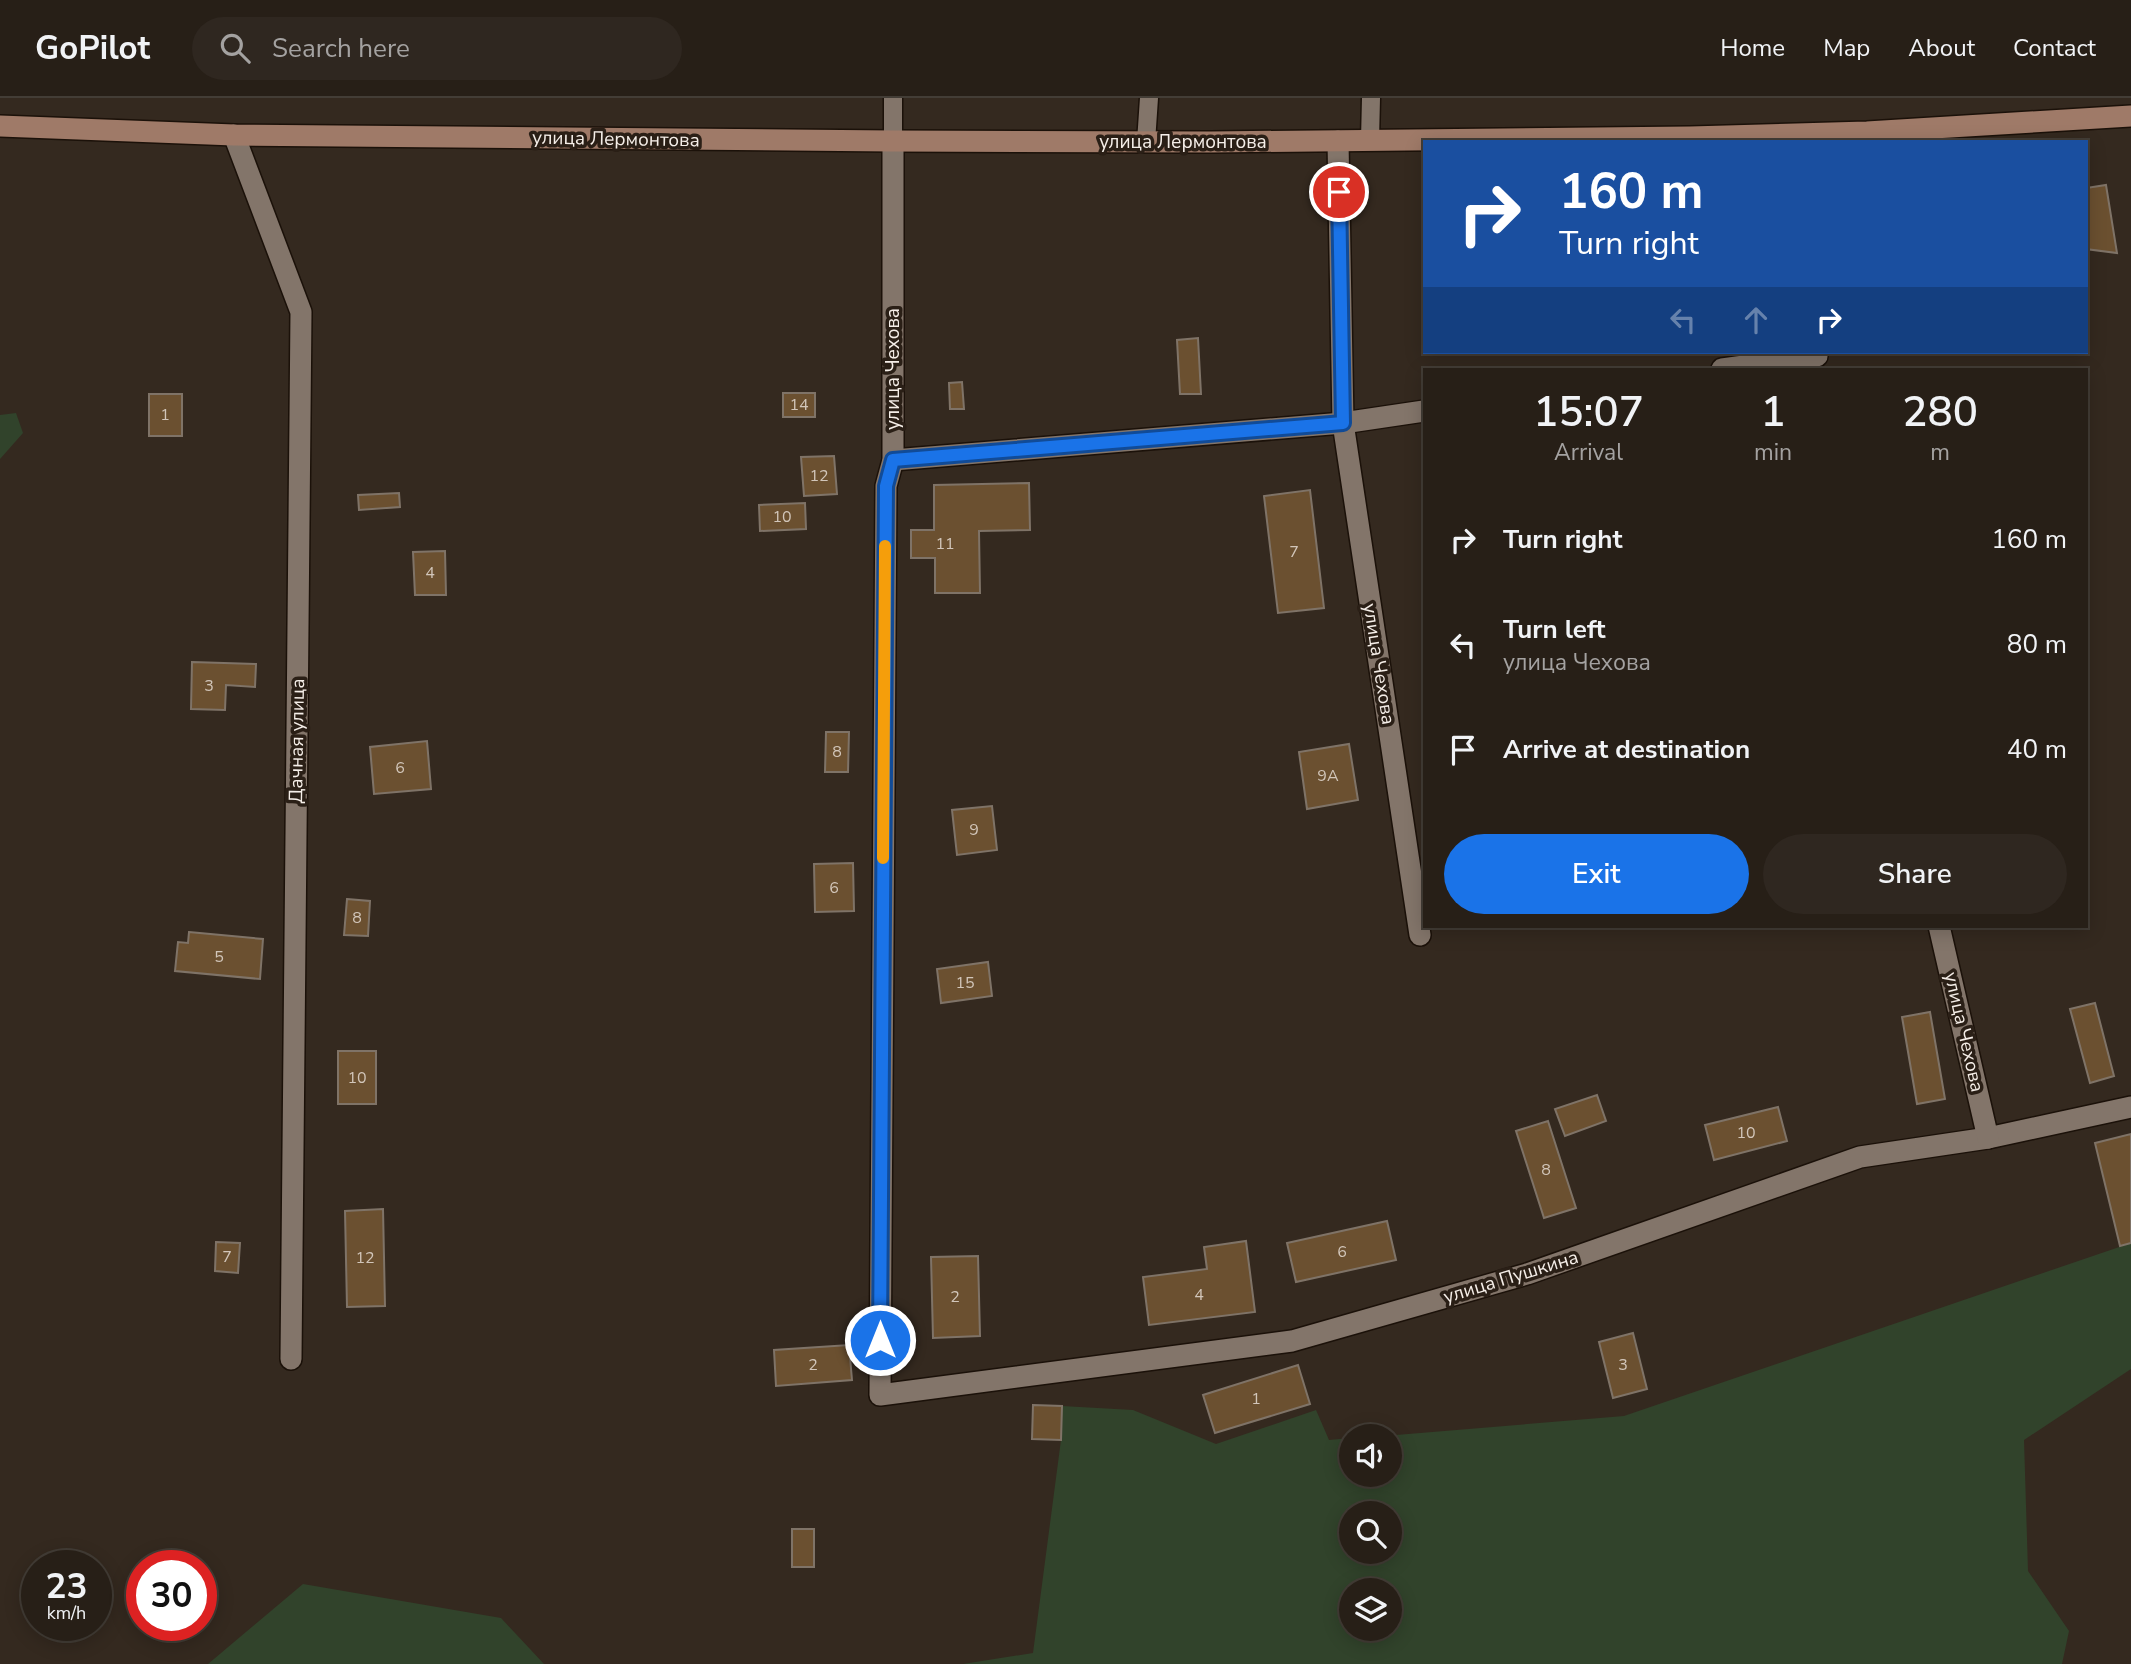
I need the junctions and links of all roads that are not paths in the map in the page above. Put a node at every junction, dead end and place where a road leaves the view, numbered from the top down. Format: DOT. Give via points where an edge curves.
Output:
graph roads {
  1 [pos="893,98"];
  2 [pos="1149,98"];
  3 [pos="1371,98"];
  4 [pos="2131,116"];
  5 [pos="0,126"];
  6 [pos="234,135"];
  7 [pos="1866,137"];
  8 [pos="1370,140"];
  9 [pos="892,141"];
  10 [pos="1338,141"];
  11 [pos="1146,142"];
  12 [pos="1818,359"];
  13 [pos="1732,368"];
  14 [pos="1423,411"];
  15 [pos="1343,423"];
  16 [pos="893,460"];
  17 [pos="1939,928"];
  18 [pos="1420,935"];
  19 [pos="2131,1107"];
  20 [pos="1988,1138"];
  21 [pos="291,1359"];
  22 [pos="880,1395"];
  1 -- 9 [label="lane"];
  2 -- 11 [label="lane"];
  3 -- 8 [label="lane"];
  4 -- 7 [label="street, улица Лермонтова"];
  5 -- 6 [label="street, улица Лермонтова"];
  6 -- 9 [label="street, улица Лермонтова"];
  6 -- 21 [label="street, Дачная улица" via="301,312"];
  7 -- 8 [label="street, улица Лермонтова"];
  8 -- 10 [label="street, улица Лермонтова"];
  9 -- 11 [label="street, улица Лермонтова"];
  9 -- 16 [label="street, улица Чехова"];
  10 -- 11 [label="street, улица Лермонтова"];
  10 -- 15 [label="street, улица Чехова"];
  12 -- 13 [label="street"];
  14 -- 15 [label="street"];
  15 -- 16 [label="street"];
  15 -- 18 [label="street, улица Чехова"];
  16 -- 22 [label="street, улица Чехова" via="886,486"];
  17 -- 20 [label="street, улица Чехова"];
  19 -- 20 [label="street, улица Пушкина"];
  20 -- 22 [label="street, улица Пушкина" via="1860,1157 1527,1274 1292,1341"];
}
